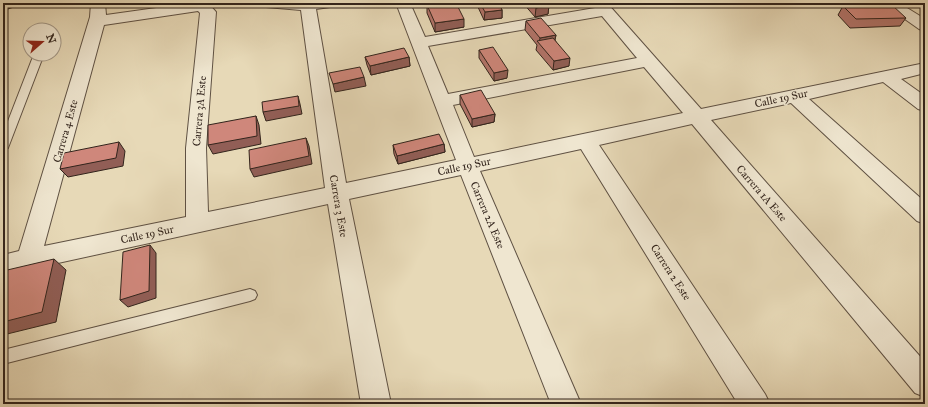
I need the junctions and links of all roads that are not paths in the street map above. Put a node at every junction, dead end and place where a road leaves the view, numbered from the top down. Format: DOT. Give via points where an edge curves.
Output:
graph roads {
  1 [pos="10,3"];
  2 [pos="266,3"];
  3 [pos="332,3"];
  4 [pos="403,3"];
  5 [pos="889,3"];
  6 [pos="200,4"];
  7 [pos="3,5"];
  8 [pos="308,6"];
  9 [pos="602,7"];
  10 [pos="98,12"];
  11 [pos="925,26"];
  12 [pos="419,42"];
  13 [pos="649,61"];
  14 [pos="36,62"];
  15 [pos="925,68"];
  16 [pos="886,76"];
  17 [pos="794,95"];
  18 [pos="442,101"];
  19 [pos="925,105"];
  20 [pos="696,116"];
  21 [pos="586,141"];
  22 [pos="3,148"];
  23 [pos="468,166"];
  24 [pos="336,193"];
  25 [pos="925,215"];
  26 [pos="197,223"];
  27 [pos="28,260"];
  28 [pos="3,265"];
  29 [pos="250,295"];
  30 [pos="3,357"];
  31 [pos="925,383"];
  32 [pos="376,404"];
  33 [pos="566,404"];
  34 [pos="755,404"];
  1 -- 7 [label="street"];
  2 -- 8 [label="street"];
  3 -- 8 [label="street"];
  4 -- 12 [label="street, Carrera 2A Este"];
  5 -- 11 [label="street"];
  6 -- 10 [label="street" via="170,12"];
  6 -- 26 [label="street, Carrera 3A Este" via="208,12 196,148"];
  8 -- 24 [label="street, Carrera 3 Este"];
  9 -- 12 [label="street"];
  9 -- 13 [label="street, Carrera 1A Este"];
  10 -- 27 [label="street, Carrera 4 Este"];
  12 -- 18 [label="street, Carrera 2A Este"];
  13 -- 18 [label="street"];
  13 -- 20 [label="street, Carrera 1A Este"];
  14 -- 22 [label="lane"];
  15 -- 16 [label="street, Calle 19 Sur"];
  16 -- 17 [label="street, Calle 19 Sur"];
  16 -- 19 [label="street"];
  17 -- 20 [label="street, Calle 19 Sur"];
  17 -- 25 [label="street"];
  18 -- 23 [label="street, Carrera 2A Este"];
  20 -- 21 [label="street, Calle 19 Sur"];
  20 -- 31 [label="street, Carrera 1A Este"];
  21 -- 23 [label="street, Calle 19 Sur"];
  21 -- 34 [label="street, Carrera 2 Este"];
  23 -- 24 [label="street, Calle 19 Sur"];
  23 -- 33 [label="street, Carrera 2A Este"];
  24 -- 26 [label="street, Calle 19 Sur"];
  24 -- 32 [label="street, Carrera 3 Este"];
  26 -- 27 [label="street, Calle 19 Sur"];
  27 -- 28 [label="street, Calle 19 Sur"];
  29 -- 30 [label="lane"];
}
